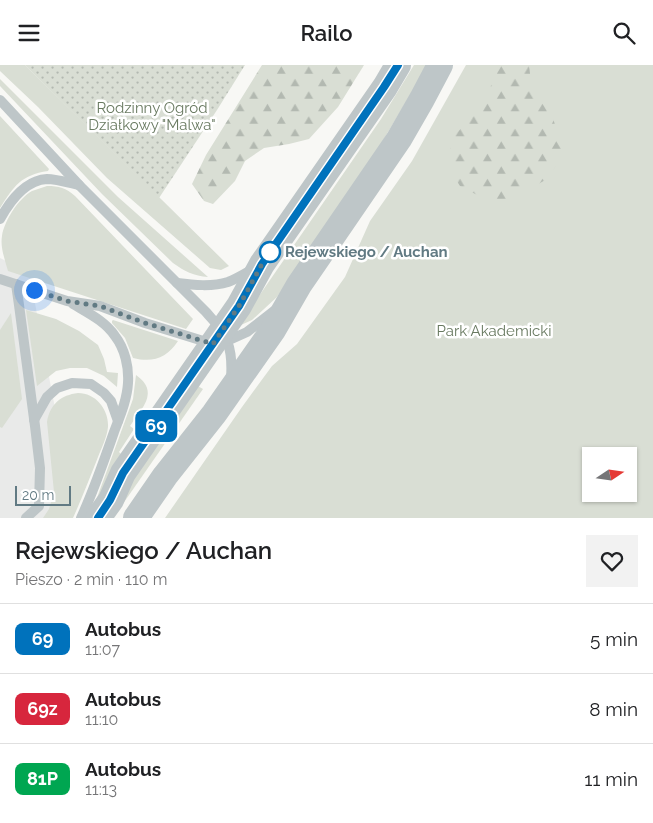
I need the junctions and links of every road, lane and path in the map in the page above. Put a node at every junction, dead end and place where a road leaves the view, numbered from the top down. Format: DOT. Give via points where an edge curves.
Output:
graph roads {
  1 [pos="398,65"];
  2 [pos="440,65"];
  3 [pos="0,101"];
  4 [pos="79,185"];
  5 [pos="0,219"];
  6 [pos="262,264"];
  7 [pos="1,278"];
  8 [pos="177,283"];
  9 [pos="16,284"];
  10 [pos="298,285"];
  11 [pos="67,301"];
  12 [pos="221,339"];
  13 [pos="231,389"];
  14 [pos="34,420"];
  15 [pos="118,421"];
  16 [pos="26,518"];
  17 [pos="81,518"];
  18 [pos="98,518"];
  19 [pos="136,518"];
  1 -- 6 [label="street"];
  2 -- 10 [label="street" via="399,139"];
  3 -- 4 [label="lane"];
  4 -- 5 [label="lane" via="47,179 30,183 11,201"];
  4 -- 8 [label="lane"];
  6 -- 8 [label="lane" via="219,284"];
  6 -- 12 [label="street"];
  7 -- 9 [label="lane"];
  8 -- 12 [label="lane" via="206,312"];
  9 -- 11 [label="lane"];
  9 -- 14 [label="lane"];
  10 -- 12 [label="lane" via="266,319 247,332"];
  10 -- 13 [label="street" via="273,330"];
  11 -- 12 [label="lane" via="100,306 145,323"];
  11 -- 15 [label="lane" via="108,327 123,352 128,382"];
  12 -- 13 [label="lane" via="232,361"];
  12 -- 18 [label="street" via="123,473"];
  13 -- 19 [label="street"];
  14 -- 15 [label="lane" via="47,397 57,388 72,383 91,384 104,393 111,401"];
  14 -- 16 [label="lane" via="40,468 39,506"];
  15 -- 17 [label="lane"];
}
